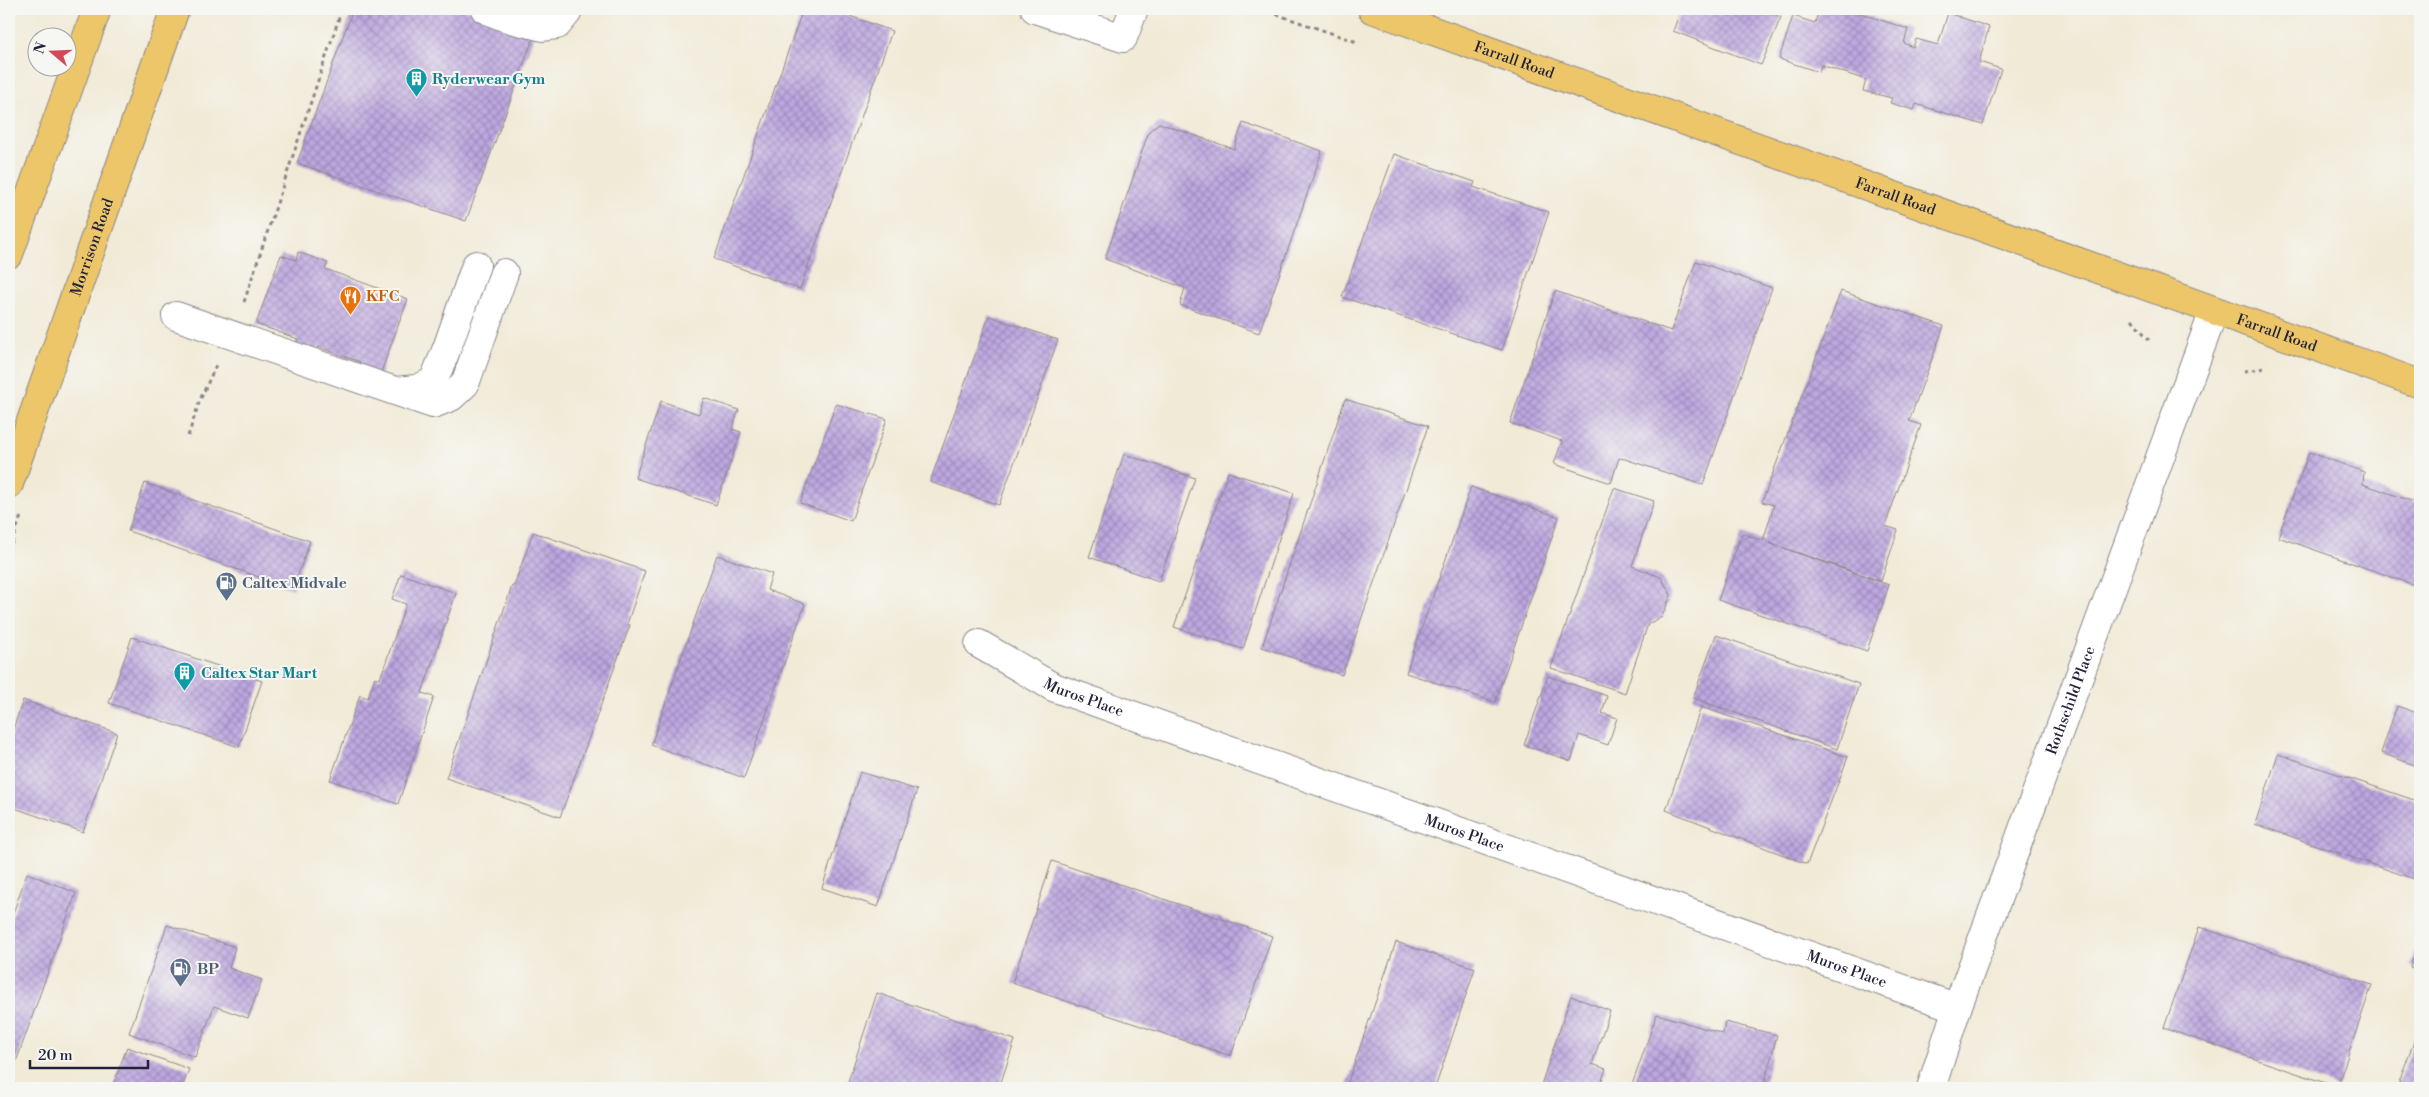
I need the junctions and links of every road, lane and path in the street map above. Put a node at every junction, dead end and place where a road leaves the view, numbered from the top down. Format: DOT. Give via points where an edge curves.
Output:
graph roads {
  1 [pos="98,9"];
  2 [pos="175,9"];
  3 [pos="342,9"];
  4 [pos="485,9"];
  5 [pos="1035,9"];
  6 [pos="1134,9"];
  7 [pos="1372,9"];
  8 [pos="567,13"];
  9 [pos="523,14"];
  10 [pos="9,254"];
  11 [pos="476,264"];
  12 [pos="504,273"];
  13 [pos="2214,311"];
  14 [pos="176,316"];
  15 [pos="232,335"];
  16 [pos="2420,384"];
  17 [pos="396,392"];
  18 [pos="188,436"];
  19 [pos="9,484"];
  20 [pos="979,644"];
  21 [pos="1957,1008"];
  22 [pos="1931,1088"];
  1 -- 10 [label="main road"];
  2 -- 19 [label="main road, Morrison Road"];
  3 -- 15 [label="path"];
  4 -- 9 [label="street"];
  5 -- 6 [label="street" via="1123,38"];
  7 -- 13 [label="main road, Farrall Road"];
  8 -- 9 [label="street" via="557,26 543,27"];
  11 -- 17 [label="street" via="433,382"];
  12 -- 17 [label="street" via="464,384 451,397 433,404"];
  13 -- 16 [label="main road, Farrall Road"];
  13 -- 21 [label="street, Rothschild Place"];
  14 -- 15 [label="street"];
  15 -- 17 [label="street"];
  15 -- 18 [label="path" via="210,374"];
  20 -- 21 [label="street, Muros Place" via="1053,687"];
  21 -- 22 [label="street, Rothschild Place"];
}
